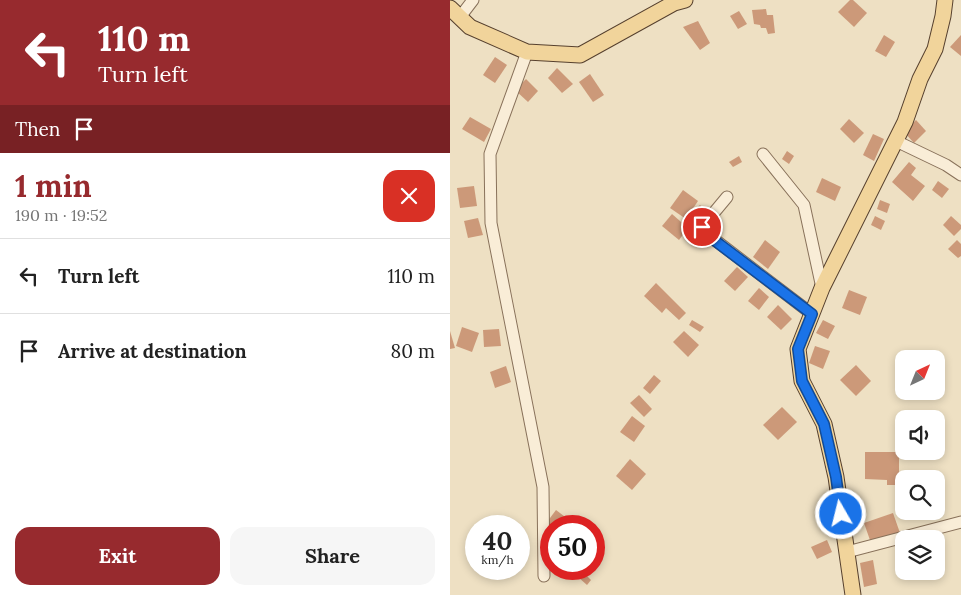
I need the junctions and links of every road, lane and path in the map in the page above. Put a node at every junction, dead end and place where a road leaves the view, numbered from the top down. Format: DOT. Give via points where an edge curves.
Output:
graph roads {
  1 [pos="473,0"];
  2 [pos="685,0"];
  3 [pos="945,0"];
  4 [pos="455,13"];
  5 [pos="528,52"];
  6 [pos="896,141"];
  7 [pos="763,154"];
  8 [pos="961,175"];
  9 [pos="727,197"];
  10 [pos="822,288"];
  11 [pos="812,314"];
  12 [pos="544,515"];
  13 [pos="961,522"];
  14 [pos="847,552"];
  15 [pos="853,595"];
  1 -- 4 [label="street"];
  2 -- 5 [label="main road" via="580,55"];
  3 -- 6 [label="main road" via="935,49"];
  4 -- 5 [label="main road" via="470,27"];
  5 -- 12 [label="street" via="490,154 491,223 544,487"];
  6 -- 8 [label="street"];
  6 -- 10 [label="main road"];
  7 -- 10 [label="street" via="804,205"];
  9 -- 11 [label="street" via="702,230"];
  10 -- 11 [label="main road"];
  11 -- 14 [label="main road" via="798,349 802,381 824,424"];
  13 -- 14 [label="street"];
  14 -- 15 [label="main road"];
}
